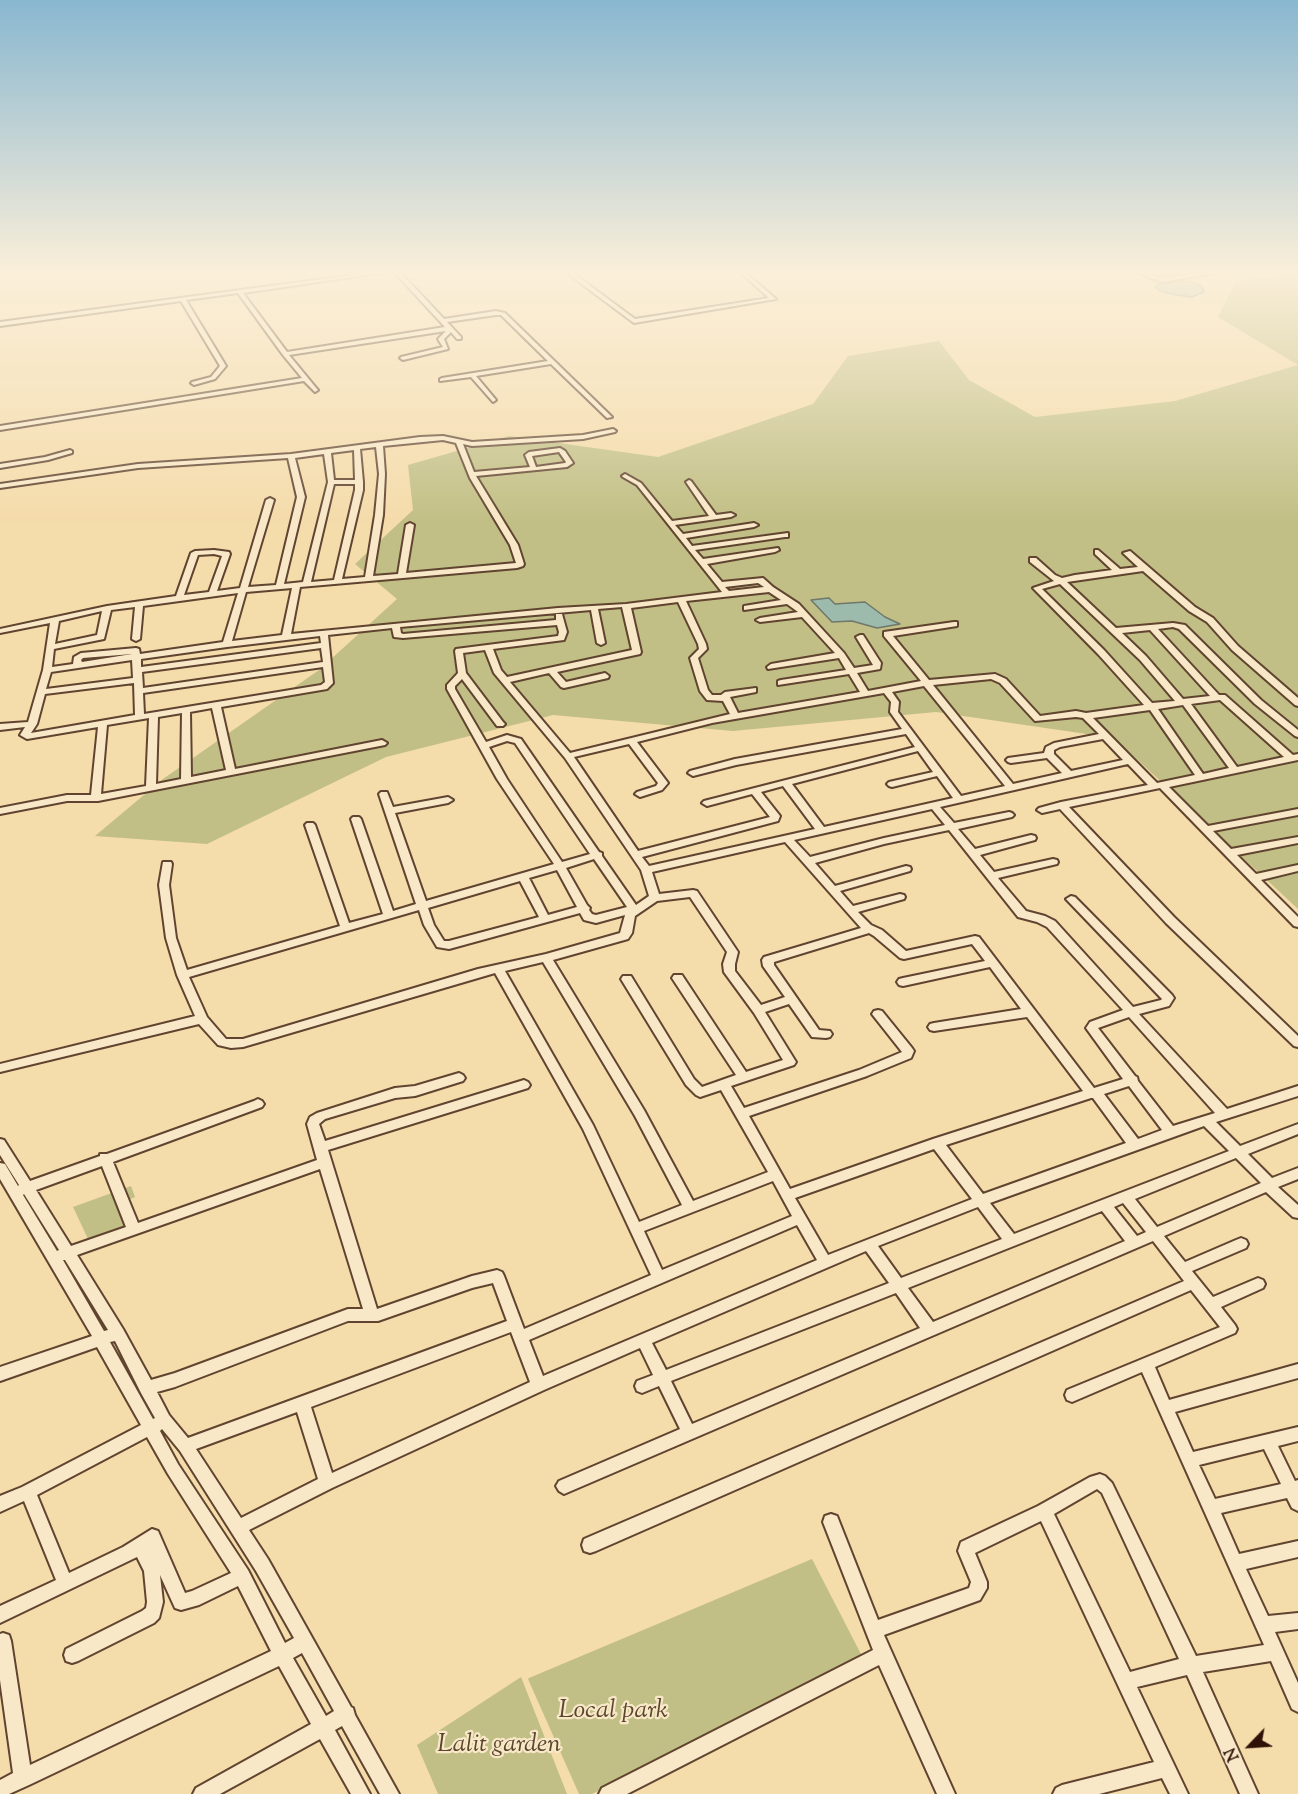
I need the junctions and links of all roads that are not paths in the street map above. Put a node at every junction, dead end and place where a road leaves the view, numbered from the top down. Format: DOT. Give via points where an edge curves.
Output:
graph roads {
  1 [pos="217,357"];
  2 [pos="287,357"];
  3 [pos="409,357"];
  4 [pos="547,357"];
  5 [pos="403,358"];
  6 [pos="553,362"];
  7 [pos="471,375"];
  8 [pos="305,379"];
  9 [pos="441,380"];
  10 [pos="194,383"];
  11 [pos="315,390"];
  12 [pos="493,400"];
  13 [pos="609,417"];
  14 [pos="0,428"];
  15 [pos="613,431"];
  16 [pos="459,443"];
  17 [pos="379,444"];
  18 [pos="357,447"];
  19 [pos="327,450"];
  20 [pos="70,452"];
  21 [pos="291,456"];
  22 [pos="0,466"];
  23 [pos="534,469"];
  24 [pos="471,474"];
  25 [pos="625,476"];
  26 [pos="331,482"];
  27 [pos="360,482"];
  28 [pos="689,483"];
  29 [pos="0,486"];
  30 [pos="270,500"];
  31 [pos="731,515"];
  32 [pos="714,517"];
  33 [pos="672,523"];
  34 [pos="410,525"];
  35 [pos="753,525"];
  36 [pos="785,535"];
  37 [pos="681,536"];
  38 [pos="691,548"];
  39 [pos="775,550"];
  40 [pos="1098,552"];
  41 [pos="1128,553"];
  42 [pos="1033,560"];
  43 [pos="702,562"];
  44 [pos="1145,568"];
  45 [pos="1118,571"];
  46 [pos="402,575"];
  47 [pos="369,578"];
  48 [pos="338,581"];
  49 [pos="1060,581"];
  50 [pos="307,583"];
  51 [pos="297,584"];
  52 [pos="720,585"];
  53 [pos="279,586"];
  54 [pos="770,589"];
  55 [pos="242,590"];
  56 [pos="727,594"];
  57 [pos="212,595"];
  58 [pos="179,599"];
  59 [pos="681,600"];
  60 [pos="789,601"];
  61 [pos="140,604"];
  62 [pos="626,606"];
  63 [pos="594,607"];
  64 [pos="107,608"];
  65 [pos="747,608"];
  66 [pos="558,610"];
  67 [pos="804,614"];
  68 [pos="55,620"];
  69 [pos="760,620"];
  70 [pos="561,622"];
  71 [pos="954,624"];
  72 [pos="396,625"];
  73 [pos="1152,627"];
  74 [pos="1114,630"];
  75 [pos="0,631"];
  76 [pos="324,633"];
  77 [pos="860,637"];
  78 [pos="286,638"];
  79 [pos="136,639"];
  80 [pos="601,643"];
  81 [pos="227,644"];
  82 [pos="326,645"];
  83 [pos="52,647"];
  84 [pos="488,647"];
  85 [pos="841,655"];
  86 [pos="137,657"];
  87 [pos="327,664"];
  88 [pos="771,667"];
  89 [pos="47,670"];
  90 [pos="552,671"];
  91 [pos="853,672"];
  92 [pos="462,673"];
  93 [pos="138,675"];
  94 [pos="605,676"];
  95 [pos="506,680"];
  96 [pos="781,683"];
  97 [pos="927,683"];
  98 [pos="753,690"];
  99 [pos="886,690"];
  100 [pos="138,691"];
  101 [pos="42,692"];
  102 [pos="866,694"];
  103 [pos="1216,697"];
  104 [pos="725,698"];
  105 [pos="1183,702"];
  106 [pos="1298,703"];
  107 [pos="216,705"];
  108 [pos="1150,706"];
  109 [pos="186,710"];
  110 [pos="154,715"];
  111 [pos="735,716"];
  112 [pos="1086,716"];
  113 [pos="140,718"];
  114 [pos="103,723"];
  115 [pos="32,724"];
  116 [pos="500,724"];
  117 [pos="0,727"];
  118 [pos="908,731"];
  119 [pos="1298,734"];
  120 [pos="1103,736"];
  121 [pos="631,740"];
  122 [pos="382,742"];
  123 [pos="484,746"];
  124 [pos="921,748"];
  125 [pos="1049,755"];
  126 [pos="568,756"];
  127 [pos="1295,759"];
  128 [pos="1011,760"];
  129 [pos="1130,761"];
  130 [pos="1234,770"];
  131 [pos="231,772"];
  132 [pos="693,773"];
  133 [pos="939,773"];
  134 [pos="1069,775"];
  135 [pos="1200,776"];
  136 [pos="186,780"];
  137 [pos="785,782"];
  138 [pos="892,784"];
  139 [pos="1157,785"];
  140 [pos="151,788"];
  141 [pos="1011,788"];
  142 [pos="754,790"];
  143 [pos="384,794"];
  144 [pos="640,794"];
  145 [pos="96,798"];
  146 [pos="448,800"];
  147 [pos="959,800"];
  148 [pos="707,803"];
  149 [pos="934,805"];
  150 [pos="1061,805"];
  151 [pos="1042,810"];
  152 [pos="0,811"];
  153 [pos="390,812"];
  154 [pos="1298,812"];
  155 [pos="1009,815"];
  156 [pos="356,819"];
  157 [pos="310,825"];
  158 [pos="954,827"];
  159 [pos="1206,830"];
  160 [pos="822,831"];
  161 [pos="1031,838"];
  162 [pos="788,839"];
  163 [pos="1298,840"];
  164 [pos="974,853"];
  165 [pos="1230,853"];
  166 [pos="598,855"];
  167 [pos="636,855"];
  168 [pos="808,861"];
  169 [pos="1053,861"];
  170 [pos="167,864"];
  171 [pos="560,866"];
  172 [pos="1298,868"];
  173 [pos="906,869"];
  174 [pos="645,870"];
  175 [pos="991,876"];
  176 [pos="523,877"];
  177 [pos="1254,878"];
  178 [pos="833,890"];
  179 [pos="653,897"];
  180 [pos="900,897"];
  181 [pos="1071,899"];
  182 [pos="423,906"];
  183 [pos="585,908"];
  184 [pos="633,910"];
  185 [pos="851,910"];
  186 [pos="389,916"];
  187 [pos="545,919"];
  188 [pos="1298,923"];
  189 [pos="867,928"];
  190 [pos="346,929"];
  191 [pos="546,958"];
  192 [pos="993,963"];
  193 [pos="498,968"];
  194 [pos="183,975"];
  195 [pos="678,978"];
  196 [pos="627,979"];
  197 [pos="903,982"];
  198 [pos="793,999"];
  199 [pos="758,1010"];
  200 [pos="1030,1012"];
  201 [pos="1130,1012"];
  202 [pos="878,1014"];
  203 [pos="202,1019"];
  204 [pos="934,1027"];
  205 [pos="826,1034"];
  206 [pos="1298,1043"];
  207 [pos="0,1068"];
  208 [pos="459,1078"];
  209 [pos="744,1078"];
  210 [pos="1133,1080"];
  211 [pos="524,1085"];
  212 [pos="725,1086"];
  213 [pos="1298,1091"];
  214 [pos="1094,1094"];
  215 [pos="258,1104"];
  216 [pos="741,1114"];
  217 [pos="1224,1114"];
  218 [pos="1206,1120"];
  219 [pos="1298,1129"];
  220 [pos="1170,1132"];
  221 [pos="937,1143"];
  222 [pos="0,1144"];
  223 [pos="1136,1146"];
  224 [pos="1238,1152"];
  225 [pos="323,1156"];
  226 [pos="105,1158"];
  227 [pos="0,1168"];
  228 [pos="1298,1173"];
  229 [pos="776,1175"];
  230 [pos="1270,1185"];
  231 [pos="21,1191"];
  232 [pos="787,1196"];
  233 [pos="1125,1196"];
  234 [pos="980,1201"];
  235 [pos="1104,1204"];
  236 [pos="690,1208"];
  237 [pos="1298,1213"];
  238 [pos="800,1218"];
  239 [pos="635,1229"];
  240 [pos="134,1230"];
  241 [pos="1155,1234"];
  242 [pos="1011,1241"];
  243 [pos="1135,1243"];
  244 [pos="869,1244"];
  245 [pos="1241,1244"];
  246 [pos="61,1256"];
  247 [pos="825,1262"];
  248 [pos="1182,1269"];
  249 [pos="659,1278"];
  250 [pos="1193,1283"];
  251 [pos="1258,1284"];
  252 [pos="898,1285"];
  253 [pos="1211,1305"];
  254 [pos="371,1314"];
  255 [pos="519,1330"];
  256 [pos="930,1330"];
  257 [pos="118,1333"];
  258 [pos="100,1339"];
  259 [pos="644,1341"];
  260 [pos="1146,1364"];
  261 [pos="1298,1371"];
  262 [pos="0,1374"];
  263 [pos="662,1378"];
  264 [pos="539,1385"];
  265 [pos="642,1386"];
  266 [pos="146,1388"];
  267 [pos="1072,1395"];
  268 [pos="302,1402"];
  269 [pos="1165,1408"];
  270 [pos="164,1420"];
  271 [pos="150,1428"];
  272 [pos="689,1433"];
  273 [pos="1298,1434"];
  274 [pos="1269,1442"];
  275 [pos="184,1446"];
  276 [pos="1189,1460"];
  277 [pos="327,1483"];
  278 [pos="564,1486"];
  279 [pos="28,1492"];
  280 [pos="1296,1493"];
  281 [pos="0,1504"];
  282 [pos="1210,1508"];
  283 [pos="1044,1510"];
  284 [pos="831,1522"];
  285 [pos="237,1528"];
  286 [pos="590,1545"];
  287 [pos="138,1546"];
  288 [pos="1298,1549"];
  289 [pos="1235,1563"];
  290 [pos="242,1576"];
  291 [pos="66,1583"];
  292 [pos="0,1615"];
  293 [pos="1298,1621"];
  294 [pos="1263,1625"];
  295 [pos="874,1630"];
  296 [pos="3,1641"];
  297 [pos="305,1641"];
  298 [pos="1275,1652"];
  299 [pos="883,1654"];
  300 [pos="72,1655"];
  301 [pos="282,1655"];
  302 [pos="1191,1665"];
  303 [pos="1127,1681"];
  304 [pos="1298,1703"];
  305 [pos="347,1714"];
  306 [pos="324,1728"];
  307 [pos="1167,1768"];
  308 [pos="23,1779"];
  309 [pos="0,1789"];
  310 [pos="1083,1792"];
  311 [pos="202,1794"];
  312 [pos="362,1794"];
  313 [pos="390,1794"];
  314 [pos="608,1794"];
  315 [pos="946,1794"];
  316 [pos="1062,1794"];
  317 [pos="1179,1794"];
  318 [pos="1250,1794"];
  1 -- 10 [label="street" via="222,371"];
  2 -- 8 [label="street"];
  3 -- 5 [label="street"];
  4 -- 6 [label="street"];
  6 -- 7 [label="street"];
  6 -- 13 [label="street"];
  7 -- 9 [label="street"];
  7 -- 12 [label="street"];
  8 -- 11 [label="street"];
  8 -- 14 [label="street"];
  15 -- 16 [label="street" via="583,437"];
  16 -- 17 [label="street" via="430,438"];
  16 -- 24 [label="street"];
  17 -- 18 [label="street"];
  17 -- 47 [label="street" via="379,515"];
  18 -- 19 [label="street"];
  18 -- 27 [label="street"];
  19 -- 21 [label="street"];
  19 -- 26 [label="street"];
  20 -- 22 [label="street"];
  21 -- 29 [label="street" via="138,466"];
  21 -- 53 [label="street" via="301,497"];
  23 -- 23 [label="street" via="528,456 531,453 562,451 570,463"];
  23 -- 24 [label="street"];
  24 -- 46 [label="street" via="514,545 520,564"];
  25 -- 33 [label="street" via="639,484"];
  26 -- 27 [label="street"];
  26 -- 50 [label="street"];
  27 -- 48 [label="street"];
  28 -- 32 [label="street"];
  30 -- 55 [label="street"];
  31 -- 32 [label="street"];
  32 -- 33 [label="street"];
  33 -- 37 [label="street"];
  34 -- 46 [label="street"];
  35 -- 37 [label="street"];
  36 -- 38 [label="street"];
  37 -- 38 [label="street"];
  38 -- 43 [label="street"];
  39 -- 43 [label="street"];
  40 -- 45 [label="street"];
  41 -- 44 [label="street"];
  42 -- 49 [label="street"];
  43 -- 52 [label="street"];
  44 -- 45 [label="street"];
  44 -- 106 [label="street" via="1210,621"];
  45 -- 49 [label="street"];
  46 -- 47 [label="street"];
  47 -- 48 [label="street"];
  48 -- 50 [label="street"];
  49 -- 74 [label="street"];
  49 -- 108 [label="street" via="1037,588"];
  50 -- 51 [label="street"];
  51 -- 53 [label="street"];
  51 -- 78 [label="street"];
  52 -- 54 [label="street" via="760,580"];
  52 -- 56 [label="street"];
  53 -- 55 [label="street"];
  54 -- 56 [label="street"];
  54 -- 60 [label="street"];
  55 -- 57 [label="street"];
  55 -- 81 [label="street"];
  56 -- 59 [label="street"];
  57 -- 58 [label="street"];
  57 -- 58 [label="street" via="226,554 195,553"];
  58 -- 61 [label="street"];
  59 -- 62 [label="street"];
  59 -- 104 [label="street" via="702,644 703,649 694,658 704,692 710,698"];
  60 -- 65 [label="street"];
  60 -- 67 [label="street"];
  61 -- 64 [label="street"];
  61 -- 79 [label="street"];
  62 -- 63 [label="street"];
  62 -- 90 [label="street" via="636,652"];
  63 -- 66 [label="street"];
  63 -- 80 [label="street"];
  64 -- 68 [label="street"];
  64 -- 83 [label="street" via="101,637"];
  66 -- 70 [label="street"];
  66 -- 72 [label="street"];
  67 -- 69 [label="street"];
  67 -- 85 [label="street"];
  68 -- 75 [label="street"];
  68 -- 83 [label="street"];
  70 -- 72 [label="street" via="403,636 397,635"];
  70 -- 84 [label="street" via="561,638"];
  71 -- 97 [label="street" via="887,634"];
  72 -- 76 [label="street"];
  73 -- 74 [label="street"];
  73 -- 103 [label="street"];
  73 -- 119 [label="street" via="1182,627 1258,702"];
  74 -- 105 [label="street"];
  76 -- 78 [label="street"];
  76 -- 82 [label="street"];
  77 -- 91 [label="street" via="879,666"];
  78 -- 81 [label="street"];
  81 -- 86 [label="street"];
  82 -- 87 [label="street"];
  82 -- 93 [label="street"];
  83 -- 89 [label="street"];
  84 -- 92 [label="street" via="459,651"];
  84 -- 95 [label="street" via="495,668"];
  85 -- 88 [label="street"];
  85 -- 91 [label="street"];
  86 -- 89 [label="street" via="134,650 81,656 76,659 78,666"];
  86 -- 93 [label="street"];
  87 -- 100 [label="street"];
  87 -- 107 [label="street" via="328,684 324,687"];
  89 -- 101 [label="street"];
  90 -- 94 [label="street" via="564,685"];
  90 -- 95 [label="street"];
  91 -- 96 [label="street"];
  91 -- 102 [label="street"];
  92 -- 116 [label="street"];
  92 -- 123 [label="street" via="451,689"];
  93 -- 100 [label="street"];
  93 -- 101 [label="street"];
  95 -- 126 [label="street"];
  97 -- 99 [label="street"];
  97 -- 112 [label="street" via="996,676 1038,719"];
  97 -- 141 [label="street"];
  98 -- 104 [label="street" via="727,694"];
  99 -- 102 [label="street"];
  99 -- 118 [label="street" via="895,702 894,712"];
  100 -- 113 [label="street"];
  101 -- 115 [label="street"];
  102 -- 111 [label="street"];
  103 -- 105 [label="street"];
  103 -- 127 [label="street" via="1224,698"];
  104 -- 111 [label="street"];
  105 -- 108 [label="street"];
  105 -- 130 [label="street"];
  107 -- 109 [label="street"];
  107 -- 131 [label="street"];
  108 -- 112 [label="street"];
  108 -- 135 [label="street"];
  109 -- 110 [label="street"];
  109 -- 136 [label="street"];
  110 -- 113 [label="street"];
  110 -- 140 [label="street"];
  111 -- 121 [label="street"];
  112 -- 120 [label="street"];
  113 -- 114 [label="street"];
  114 -- 115 [label="street" via="26,736"];
  114 -- 145 [label="street"];
  115 -- 117 [label="street"];
  118 -- 124 [label="street"];
  118 -- 132 [label="street"];
  120 -- 125 [label="street" via="1057,745 1049,750"];
  120 -- 129 [label="street"];
  121 -- 126 [label="street"];
  121 -- 144 [label="street" via="663,783"];
  122 -- 131 [label="street"];
  123 -- 166 [label="street" via="507,738 518,741"];
  123 -- 171 [label="street"];
  124 -- 133 [label="street"];
  124 -- 137 [label="street"];
  125 -- 128 [label="street"];
  125 -- 134 [label="street"];
  126 -- 167 [label="street"];
  127 -- 130 [label="street"];
  129 -- 134 [label="street"];
  129 -- 139 [label="street"];
  130 -- 135 [label="street"];
  131 -- 136 [label="street"];
  133 -- 138 [label="street"];
  133 -- 147 [label="street"];
  134 -- 141 [label="street"];
  135 -- 139 [label="street"];
  136 -- 140 [label="street"];
  137 -- 142 [label="street"];
  137 -- 160 [label="street"];
  139 -- 150 [label="street"];
  139 -- 159 [label="street"];
  140 -- 145 [label="street"];
  141 -- 147 [label="street"];
  142 -- 148 [label="street"];
  142 -- 167 [label="street" via="775,819"];
  143 -- 153 [label="street"];
  145 -- 152 [label="street" via="67,798"];
  146 -- 153 [label="street"];
  147 -- 149 [label="street"];
  149 -- 158 [label="street"];
  149 -- 160 [label="street"];
  150 -- 151 [label="street"];
  150 -- 206 [label="street" via="1170,920"];
  153 -- 182 [label="street"];
  154 -- 159 [label="street"];
  155 -- 158 [label="street"];
  156 -- 186 [label="street"];
  157 -- 190 [label="street"];
  158 -- 164 [label="street"];
  158 -- 168 [label="street"];
  159 -- 165 [label="street"];
  160 -- 162 [label="street"];
  161 -- 164 [label="street"];
  162 -- 168 [label="street"];
  162 -- 174 [label="street"];
  163 -- 165 [label="street"];
  164 -- 175 [label="street"];
  165 -- 177 [label="street"];
  166 -- 171 [label="street"];
  166 -- 184 [label="street"];
  167 -- 174 [label="street"];
  168 -- 178 [label="street"];
  169 -- 175 [label="street"];
  170 -- 194 [label="street" via="164,885 171,938"];
  171 -- 176 [label="street"];
  171 -- 183 [label="street"];
  172 -- 177 [label="street"];
  173 -- 178 [label="street"];
  174 -- 179 [label="street"];
  175 -- 201 [label="street" via="1022,915 1051,924"];
  176 -- 182 [label="street"];
  176 -- 187 [label="street"];
  177 -- 188 [label="street"];
  178 -- 185 [label="street"];
  179 -- 184 [label="street"];
  179 -- 199 [label="street" via="693,892 733,952 730,972"];
  180 -- 185 [label="street"];
  181 -- 201 [label="street" via="1168,998 1165,1003"];
  182 -- 186 [label="street"];
  182 -- 187 [label="street" via="438,942 444,945"];
  183 -- 184 [label="street" via="592,919"];
  183 -- 187 [label="street"];
  184 -- 191 [label="street" via="624,936"];
  185 -- 189 [label="street"];
  186 -- 190 [label="street"];
  189 -- 192 [label="street" via="904,955 975,940"];
  189 -- 198 [label="street" via="768,960"];
  190 -- 194 [label="street"];
  191 -- 193 [label="street"];
  191 -- 236 [label="street" via="640,1113"];
  192 -- 197 [label="street"];
  192 -- 200 [label="street"];
  193 -- 203 [label="street" via="243,1043 222,1042"];
  193 -- 239 [label="street" via="589,1128"];
  194 -- 203 [label="street"];
  195 -- 209 [label="street"];
  196 -- 212 [label="street" via="695,1089 703,1092"];
  198 -- 199 [label="street"];
  198 -- 205 [label="street" via="816,1034"];
  199 -- 209 [label="street" via="790,1062"];
  200 -- 204 [label="street"];
  200 -- 214 [label="street"];
  201 -- 210 [label="street" via="1092,1028"];
  201 -- 217 [label="street"];
  202 -- 216 [label="street" via="908,1051 907,1055"];
  203 -- 207 [label="street"];
  208 -- 225 [label="street" via="314,1120"];
  209 -- 212 [label="street"];
  210 -- 214 [label="street"];
  210 -- 220 [label="street"];
  211 -- 225 [label="street" via="325,1145"];
  212 -- 216 [label="street"];
  213 -- 217 [label="street"];
  214 -- 221 [label="street"];
  214 -- 223 [label="street"];
  215 -- 226 [label="street"];
  216 -- 229 [label="street"];
  217 -- 218 [label="street"];
  218 -- 220 [label="street"];
  218 -- 224 [label="street"];
  219 -- 224 [label="street"];
  220 -- 223 [label="street"];
  221 -- 232 [label="street"];
  221 -- 234 [label="street"];
  222 -- 231 [label="street"];
  223 -- 234 [label="street"];
  224 -- 230 [label="street"];
  224 -- 233 [label="street"];
  225 -- 240 [label="street"];
  225 -- 254 [label="street"];
  226 -- 231 [label="street"];
  226 -- 240 [label="street"];
  227 -- 231 [label="street"];
  228 -- 230 [label="street"];
  229 -- 232 [label="street"];
  229 -- 236 [label="street"];
  230 -- 237 [label="street"];
  230 -- 241 [label="street"];
  231 -- 246 [label="street"];
  232 -- 238 [label="street"];
  233 -- 235 [label="street"];
  233 -- 241 [label="street"];
  234 -- 242 [label="street"];
  234 -- 244 [label="street"];
  235 -- 242 [label="street"];
  235 -- 243 [label="street"];
  236 -- 239 [label="street"];
  238 -- 247 [label="street"];
  238 -- 249 [label="street"];
  239 -- 249 [label="street"];
  240 -- 246 [label="street"];
  241 -- 243 [label="street"];
  241 -- 248 [label="street"];
  242 -- 252 [label="street"];
  243 -- 256 [label="street"];
  244 -- 247 [label="street"];
  244 -- 252 [label="street"];
  245 -- 248 [label="street"];
  246 -- 257 [label="street"];
  246 -- 258 [label="street"];
  247 -- 259 [label="street"];
  248 -- 250 [label="street"];
  249 -- 255 [label="street"];
  250 -- 253 [label="street"];
  250 -- 286 [label="street"];
  251 -- 253 [label="street"];
  252 -- 256 [label="street"];
  252 -- 263 [label="street"];
  253 -- 260 [label="street" via="1230,1329"];
  254 -- 255 [label="street" via="497,1276"];
  254 -- 266 [label="street" via="348,1315"];
  255 -- 264 [label="street"];
  255 -- 268 [label="street"];
  256 -- 272 [label="street"];
  257 -- 258 [label="street"];
  257 -- 266 [label="street"];
  258 -- 262 [label="street"];
  258 -- 271 [label="street"];
  259 -- 263 [label="street"];
  259 -- 264 [label="street"];
  260 -- 267 [label="street"];
  260 -- 269 [label="street"];
  261 -- 269 [label="street"];
  263 -- 265 [label="street"];
  263 -- 272 [label="street"];
  264 -- 277 [label="street"];
  266 -- 270 [label="street"];
  268 -- 275 [label="street"];
  268 -- 277 [label="street"];
  269 -- 276 [label="street"];
  270 -- 271 [label="street"];
  270 -- 275 [label="street"];
  271 -- 279 [label="street"];
  271 -- 290 [label="street"];
  272 -- 278 [label="street"];
  273 -- 274 [label="street"];
  274 -- 276 [label="street"];
  274 -- 280 [label="street"];
  275 -- 285 [label="street"];
  276 -- 282 [label="street"];
  277 -- 285 [label="street"];
  279 -- 281 [label="street"];
  279 -- 291 [label="street"];
  280 -- 282 [label="street"];
  282 -- 289 [label="street"];
  283 -- 295 [label="street" via="967,1548 979,1581 974,1594"];
  283 -- 302 [label="street" via="1095,1482 1105,1484"];
  283 -- 303 [label="street"];
  284 -- 295 [label="street"];
  285 -- 297 [label="street"];
  287 -- 290 [label="street" via="154,1538 181,1602"];
  287 -- 291 [label="street"];
  287 -- 300 [label="street" via="152,1571 153,1611"];
  288 -- 289 [label="street"];
  289 -- 294 [label="street"];
  290 -- 301 [label="street"];
  291 -- 292 [label="street"];
  293 -- 294 [label="street"];
  294 -- 298 [label="street"];
  295 -- 299 [label="street"];
  296 -- 308 [label="street"];
  297 -- 301 [label="street"];
  297 -- 305 [label="street"];
  298 -- 302 [label="street"];
  298 -- 304 [label="street"];
  299 -- 314 [label="street"];
  299 -- 315 [label="street"];
  301 -- 306 [label="street"];
  301 -- 308 [label="street"];
  302 -- 303 [label="street"];
  302 -- 318 [label="street"];
  303 -- 307 [label="street"];
  305 -- 306 [label="street"];
  305 -- 313 [label="street"];
  306 -- 311 [label="street"];
  306 -- 312 [label="street"];
  307 -- 310 [label="street"];
  307 -- 317 [label="street"];
  308 -- 309 [label="street"];
  310 -- 316 [label="street"];
}
